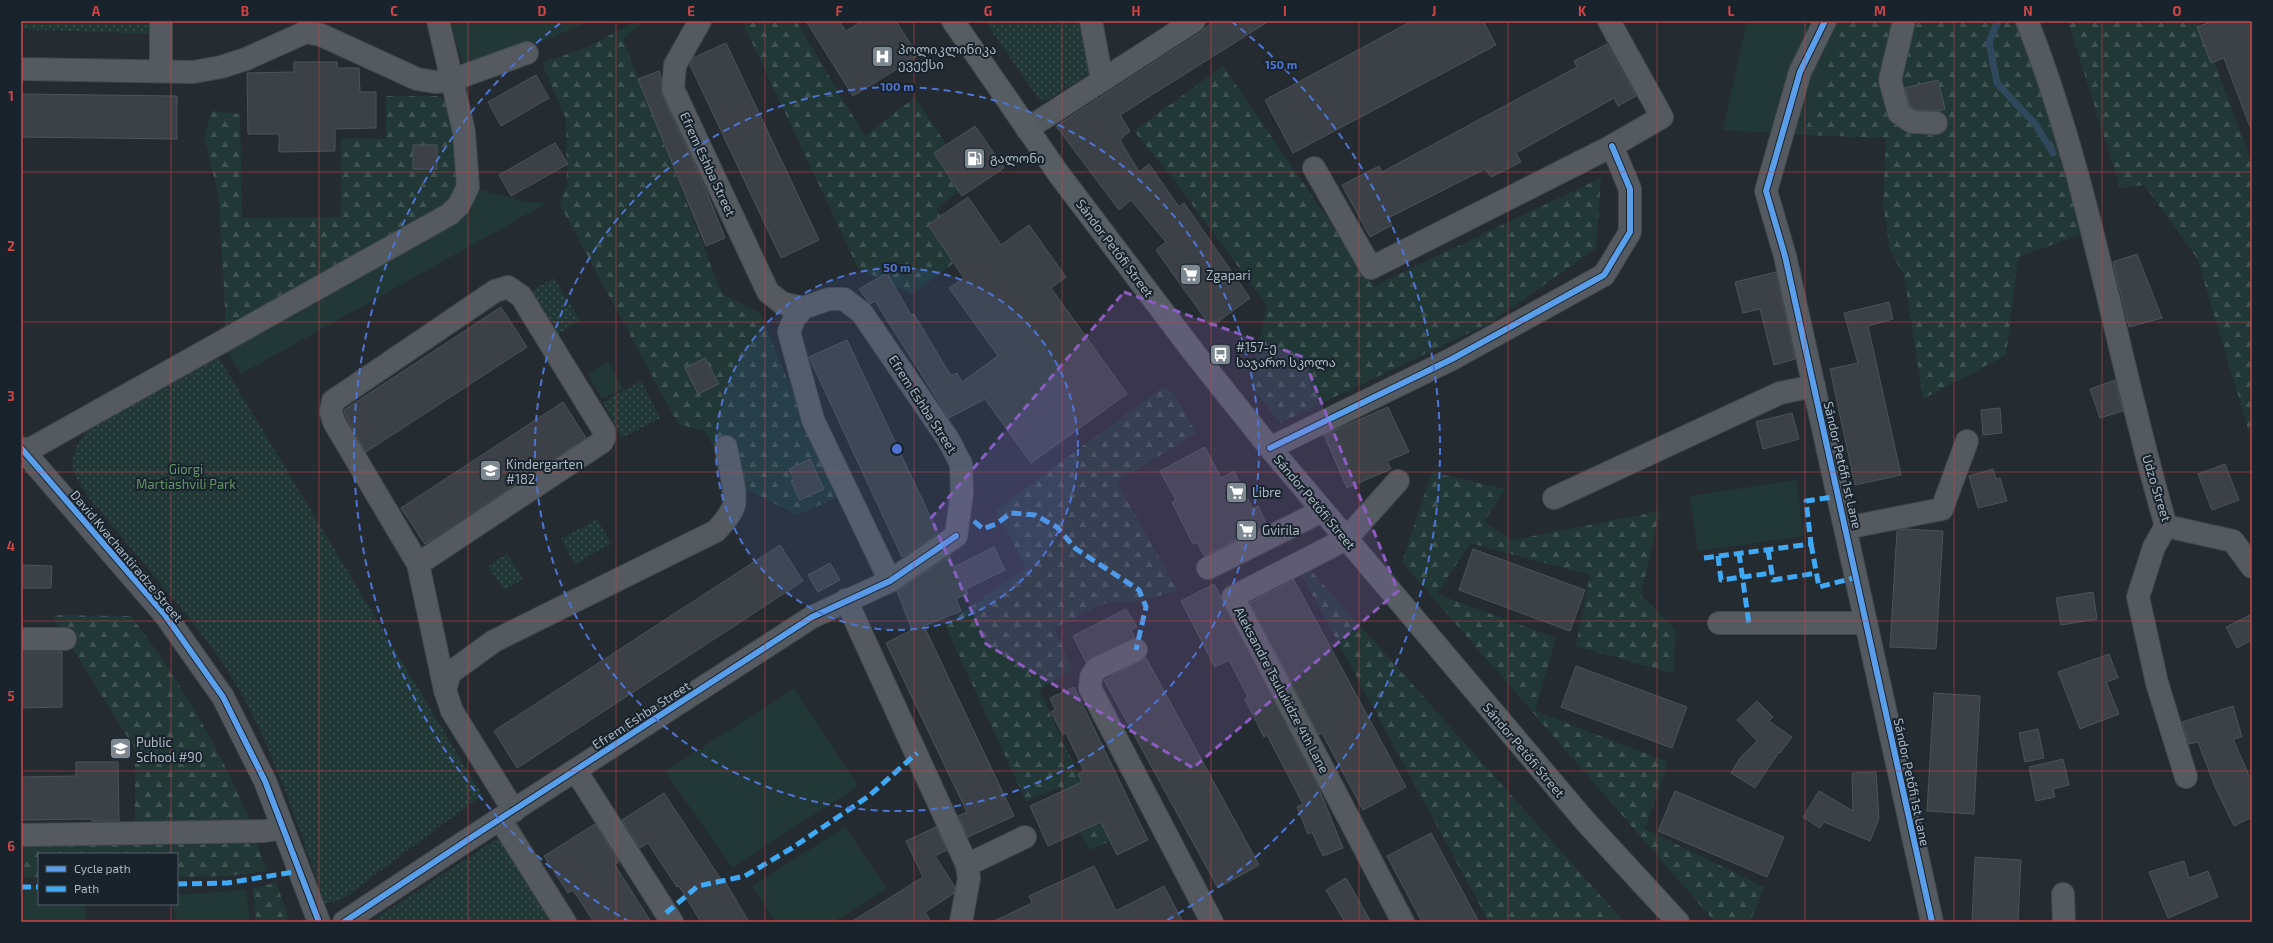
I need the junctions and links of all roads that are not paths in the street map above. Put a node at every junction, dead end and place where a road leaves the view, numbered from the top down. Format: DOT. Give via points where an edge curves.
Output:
graph roads {
  1 [pos="161,21"];
  2 [pos="438,21"];
  3 [pos="700,21"];
  4 [pos="953,21"];
  5 [pos="1091,21"];
  6 [pos="1194,21"];
  7 [pos="1608,21"];
  8 [pos="1825,21"];
  9 [pos="1904,21"];
  10 [pos="2027,21"];
  11 [pos="527,53"];
  12 [pos="21,69"];
  13 [pos="161,72"];
  14 [pos="452,80"];
  15 [pos="1102,80"];
  16 [pos="1936,122"];
  17 [pos="1027,128"];
  18 [pos="1612,146"];
  19 [pos="1314,168"];
  20 [pos="803,308"];
  21 [pos="1814,386"];
  22 [pos="1967,441"];
  23 [pos="726,446"];
  24 [pos="1270,448"];
  25 [pos="23,450"];
  26 [pos="1398,482"];
  27 [pos="1554,498"];
  28 [pos="1322,511"];
  29 [pos="2166,526"];
  30 [pos="1846,528"];
  31 [pos="1346,539"];
  32 [pos="418,564"];
  33 [pos="2252,567"];
  34 [pos="1208,568"];
  35 [pos="890,581"];
  36 [pos="846,600"];
  37 [pos="1719,623"];
  38 [pos="1866,623"];
  39 [pos="21,638"];
  40 [pos="65,639"];
  41 [pos="1136,650"];
  42 [pos="445,690"];
  43 [pos="576,770"];
  44 [pos="2186,777"];
  45 [pos="507,815"];
  46 [pos="283,828"];
  47 [pos="21,835"];
  48 [pos="1025,837"];
  49 [pos="967,865"];
  50 [pos="2063,894"];
  51 [pos="319,922"];
  52 [pos="344,922"];
  53 [pos="564,922"];
  54 [pos="672,922"];
  55 [pos="961,922"];
  56 [pos="1212,922"];
  57 [pos="1403,922"];
  58 [pos="1678,922"];
  59 [pos="1932,922"];
  60 [pos="2064,922"];
  1 -- 13 [label="street"];
  2 -- 14 [label="street"];
  3 -- 20 [label="street, Efrem Eshba Street" via="675,65 673,89 768,292 782,303"];
  4 -- 17 [label="main road, Sándor Petőfi Street"];
  5 -- 15 [label="street"];
  6 -- 15 [label="street"];
  7 -- 18 [label="street" via="1662,117"];
  8 -- 21 [label="street, Sándor Petőfi 1st Lane" via="1800,72 1766,191 1785,256"];
  9 -- 16 [label="street" via="1890,80 1899,113 1912,122"];
  10 -- 29 [label="street, Udzo Street" via="2050,78"];
  11 -- 14 [label="street"];
  12 -- 13 [label="street"];
  13 -- 14 [label="street" via="194,72 221,67 246,59 306,32 321,35 417,80"];
  14 -- 25 [label="street" via="464,132 468,187 459,205 450,214"];
  15 -- 17 [label="street"];
  17 -- 24 [label="main road, Sándor Petőfi Street" via="1190,348"];
  18 -- 19 [label="street" via="1371,268"];
  18 -- 24 [label="street" via="1630,189 1630,232 1604,275 1452,359"];
  20 -- 35 [label="street" via="788,332 813,420"];
  20 -- 35 [label="street, Efrem Eshba Street" via="829,299 844,299 862,313 948,439 961,464 962,493 956,536"];
  21 -- 27 [label="street" via="1780,394"];
  21 -- 30 [label="street, Sándor Petőfi 1st Lane"];
  22 -- 30 [label="street" via="1942,509"];
  23 -- 42 [label="street" via="734,505 726,520 716,530 494,642 450,673"];
  24 -- 28 [label="main road, Sándor Petőfi Street"];
  25 -- 46 [label="street, David Kvachantiradze Street" via="164,615 223,697 265,781"];
  26 -- 31 [label="street, Aleksandre Tsulukidze 4th Lane"];
  28 -- 31 [label="main road, Sándor Petőfi Street"];
  28 -- 34 [label="street"];
  29 -- 33 [label="street, Udzo Street" via="2233,541"];
  29 -- 44 [label="street" via="2154,547 2138,597 2157,683"];
  30 -- 38 [label="street, Sándor Petőfi 1st Lane"];
  31 -- 57 [label="street, Aleksandre Tsulukidze 4th Lane" via="1233,597"];
  31 -- 58 [label="main road, Sándor Petőfi Street" via="1584,821"];
  32 -- 32 [label="street" via="602,442 604,438 604,431 521,296 508,287 495,290 333,401 331,412 334,422"];
  32 -- 42 [label="street"];
  35 -- 36 [label="street, Efrem Eshba Street"];
  36 -- 43 [label="street, Efrem Eshba Street" via="812,617"];
  36 -- 49 [label="street"];
  37 -- 38 [label="street"];
  38 -- 59 [label="street, Sándor Petőfi 1st Lane"];
  39 -- 40 [label="street"];
  41 -- 56 [label="street" via="1096,669 1091,677 1090,688"];
  42 -- 45 [label="street" via="452,711"];
  43 -- 45 [label="street, Efrem Eshba Street"];
  43 -- 54 [label="street"];
  45 -- 52 [label="street, Efrem Eshba Street"];
  45 -- 53 [label="street"];
  46 -- 47 [label="street" via="257,831"];
  46 -- 51 [label="street, David Kvachantiradze Street"];
  48 -- 49 [label="street"];
  49 -- 55 [label="street" via="969,878"];
  50 -- 60 [label="street"];
}
